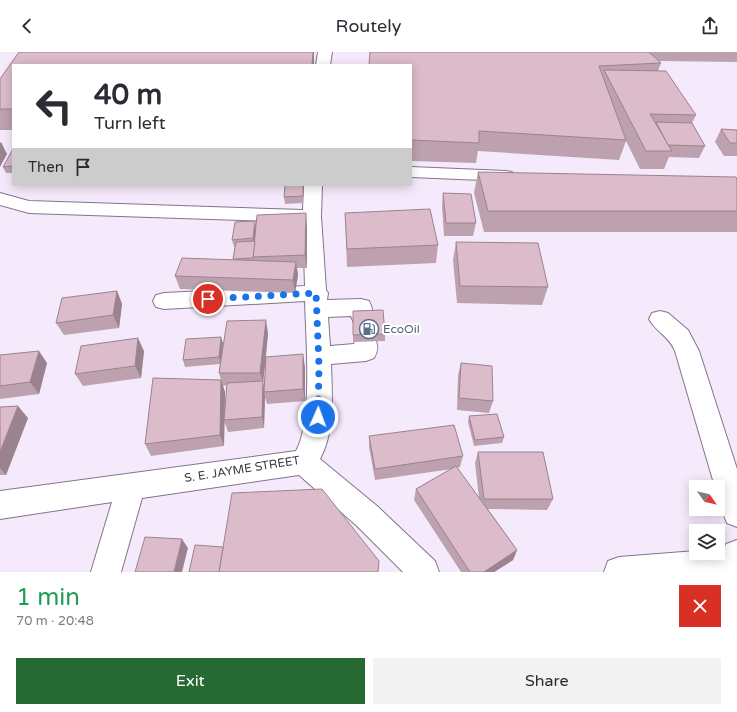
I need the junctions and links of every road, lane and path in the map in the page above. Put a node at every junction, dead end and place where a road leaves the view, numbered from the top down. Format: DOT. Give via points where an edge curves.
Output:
graph roads {
  1 [pos="325,52"];
  2 [pos="323,64"];
  3 [pos="412,172"];
  4 [pos="520,176"];
  5 [pos="313,186"];
  6 [pos="0,199"];
  7 [pos="312,216"];
  8 [pos="164,301"];
  9 [pos="317,301"];
  10 [pos="362,317"];
  11 [pos="660,319"];
  12 [pos="364,342"];
  13 [pos="318,356"];
  14 [pos="304,462"];
  15 [pos="131,486"];
  16 [pos="0,505"];
  17 [pos="737,513"];
  18 [pos="737,555"];
  19 [pos="401,562"];
  20 [pos="106,572"];
  21 [pos="424,572"];
  22 [pos="619,572"];
  1 -- 2 [label="street"];
  3 -- 4 [label="street"];
  5 -- 7 [label="street, S. E. JAYME STREET"];
  6 -- 7 [label="street" via="29,207"];
  7 -- 9 [label="street, S. E. JAYME STREET"];
  8 -- 9 [label="street"];
  9 -- 10 [label="street" via="361,306"];
  9 -- 13 [label="street, S. E. JAYME STREET"];
  11 -- 17 [label="street" via="680,336 688,350"];
  12 -- 13 [label="street" via="366,352"];
  13 -- 14 [label="street, S. E. JAYME STREET" via="318,417 312,448"];
  14 -- 15 [label="street, S. E. JAYME STREET"];
  14 -- 19 [label="street" via="367,516"];
  15 -- 16 [label="street, S. E. JAYME STREET"];
  15 -- 20 [label="street"];
  18 -- 22 [label="street" via="732,563"];
  19 -- 21 [label="street"];
}
